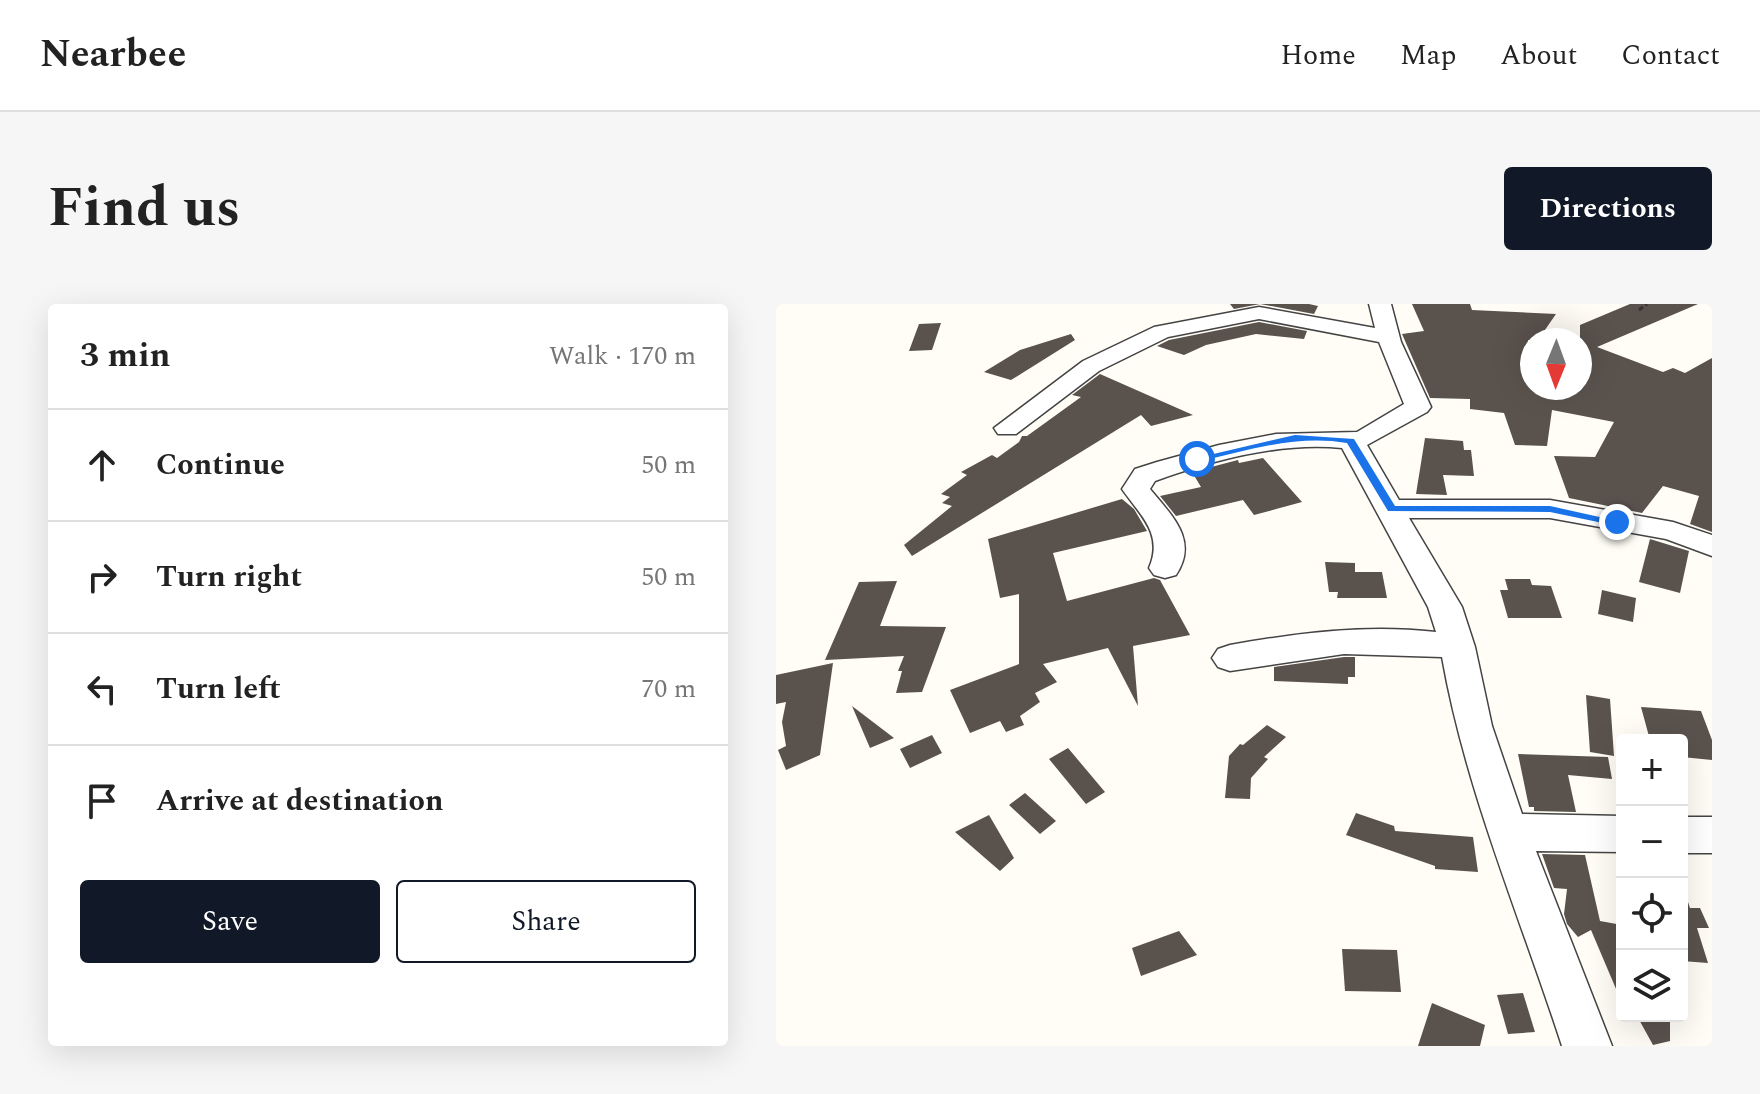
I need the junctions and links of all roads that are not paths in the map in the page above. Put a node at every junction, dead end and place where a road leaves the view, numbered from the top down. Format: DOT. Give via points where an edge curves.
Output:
graph roads {
  1 [pos="1384,320"];
  2 [pos="1007,428"];
  3 [pos="1351,441"];
  4 [pos="1392,509"];
  5 [pos="1712,546"];
  6 [pos="1165,568"];
  7 [pos="1458,647"];
  8 [pos="1230,658"];
  9 [pos="1507,832"];
  10 [pos="1616,834"];
  11 [pos="1688,835"];
  12 [pos="1712,835"];
  13 [pos="1587,1046"];
  1 -- 2 [label="street" via="1259,313 1162,332 1091,366"];
  1 -- 3 [label="street" via="1418,407"];
  3 -- 4 [label="street"];
  3 -- 6 [label="street" via="1295,438 1145,475 1136,489 1170,534"];
  4 -- 5 [label="street" via="1550,509 1673,531"];
  4 -- 7 [label="street" via="1445,607"];
  7 -- 8 [label="street" via="1399,639 1338,640"];
  7 -- 9 [label="street" via="1473,726"];
  9 -- 10 [label="street"];
  9 -- 13 [label="street"];
  11 -- 12 [label="street"];
}
